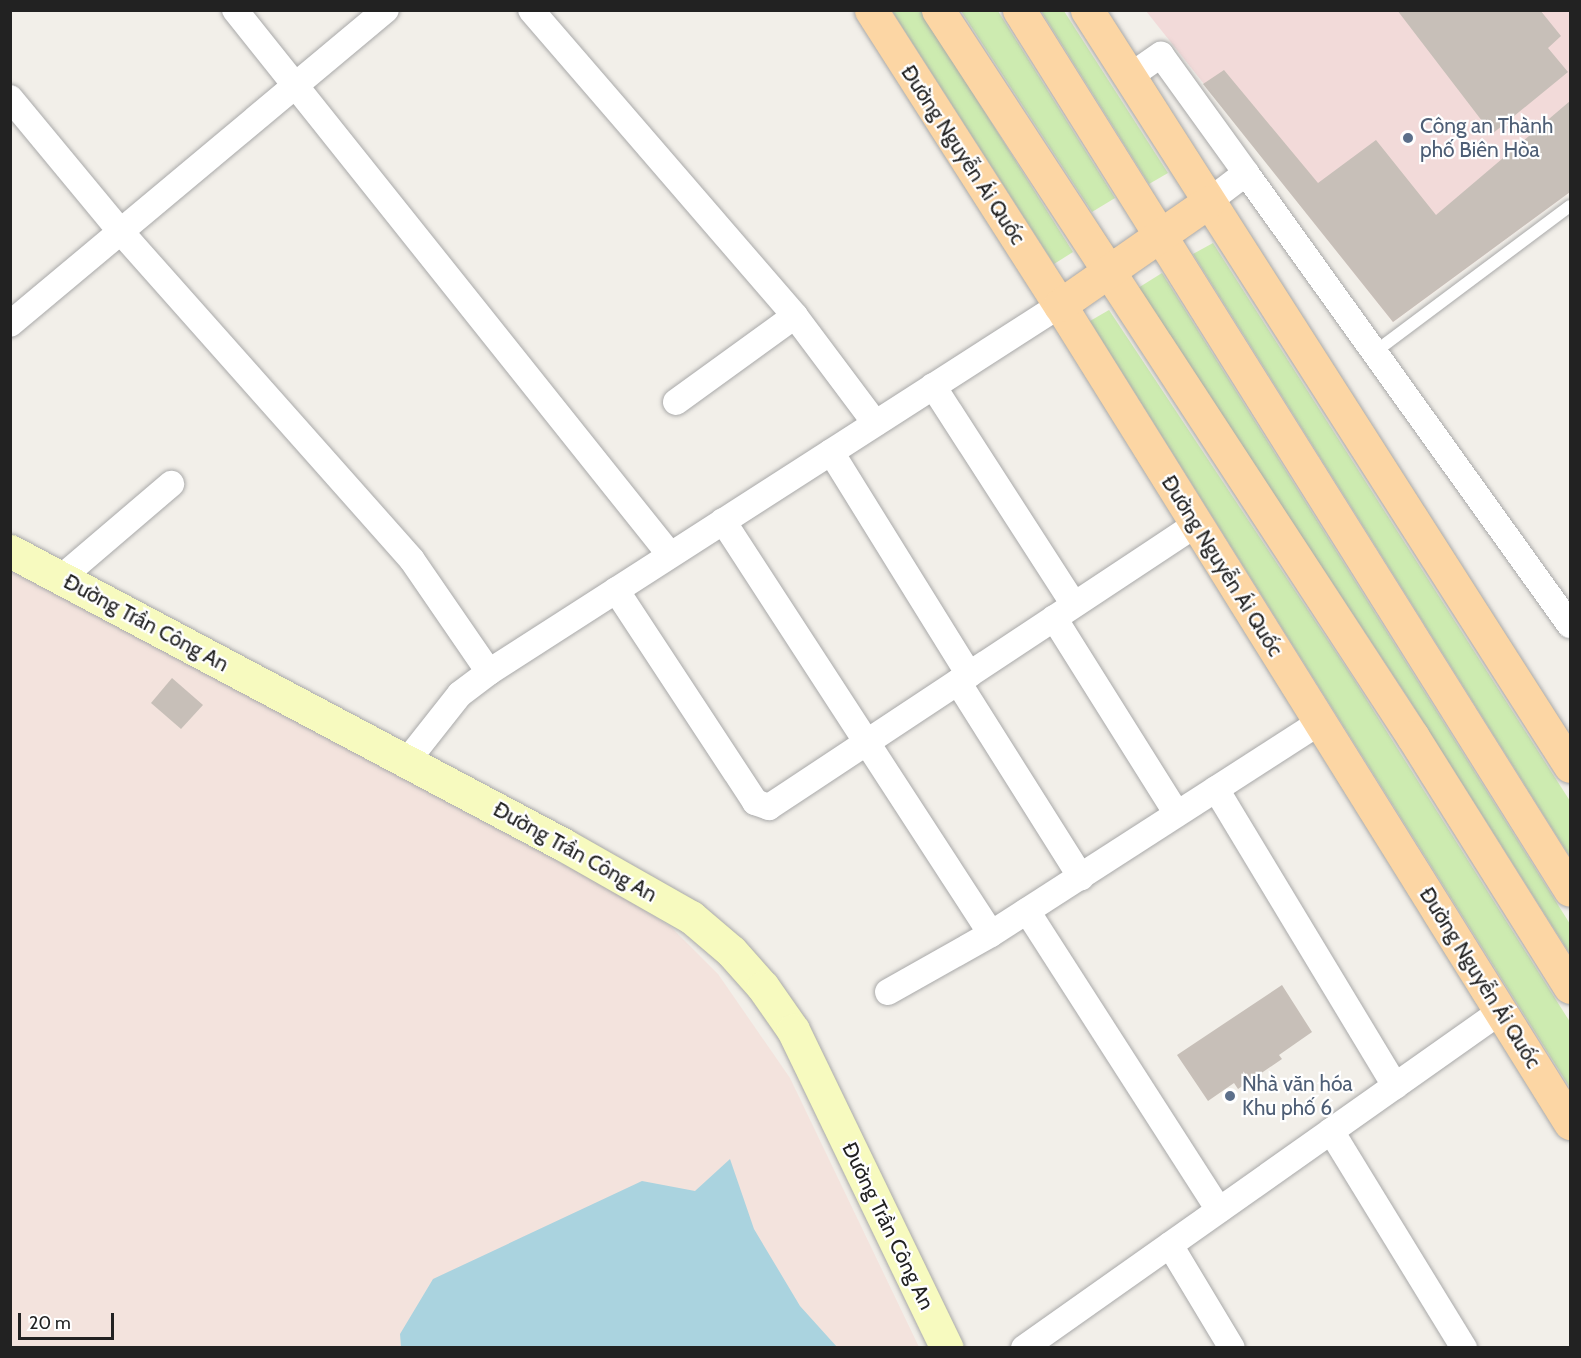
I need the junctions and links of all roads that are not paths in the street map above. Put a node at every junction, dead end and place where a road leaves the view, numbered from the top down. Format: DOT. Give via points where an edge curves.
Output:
graph roads {
  1 [pos="235,10"];
  2 [pos="386,10"];
  3 [pos="531,10"];
  4 [pos="871,10"];
  5 [pos="938,10"];
  6 [pos="1019,10"];
  7 [pos="1086,10"];
  8 [pos="1129,77"];
  9 [pos="296,86"];
  10 [pos="10,98"];
  11 [pos="1246,173"];
  12 [pos="1208,202"];
  13 [pos="1570,206"];
  14 [pos="121,232"];
  15 [pos="1160,235"];
  16 [pos="1107,272"];
  17 [pos="1060,305"];
  18 [pos="795,316"];
  19 [pos="10,324"];
  20 [pos="1376,351"];
  21 [pos="933,386"];
  22 [pos="676,402"];
  23 [pos="875,423"];
  24 [pos="831,452"];
  25 [pos="171,484"];
  26 [pos="723,520"];
  27 [pos="1195,525"];
  28 [pos="10,551"];
  29 [pos="670,555"];
  30 [pos="60,578"];
  31 [pos="616,590"];
  32 [pos="1064,612"];
  33 [pos="1570,625"];
  34 [pos="489,672"];
  35 [pos="963,678"];
  36 [pos="1321,721"];
  37 [pos="868,741"];
  38 [pos="1568,759"];
  39 [pos="407,761"];
  40 [pos="1216,789"];
  41 [pos="1177,814"];
  42 [pos="1081,877"];
  43 [pos="1570,890"];
  44 [pos="1027,911"];
  45 [pos="991,934"];
  46 [pos="1570,987"];
  47 [pos="888,992"];
  48 [pos="1501,1011"];
  49 [pos="1395,1086"];
  50 [pos="1570,1123"];
  51 [pos="1331,1131"];
  52 [pos="1219,1210"];
  53 [pos="1170,1245"];
  54 [pos="947,1347"];
  55 [pos="1024,1347"];
  56 [pos="1232,1347"];
  57 [pos="1464,1347"];
  1 -- 9 [label="street"];
  2 -- 9 [label="street"];
  3 -- 18 [label="street"];
  4 -- 17 [label="main road, Đường Nguyễn Ái Quốc"];
  5 -- 16 [label="main road"];
  6 -- 15 [label="main road"];
  7 -- 8 [label="main road"];
  8 -- 11 [label="street" via="1161,55"];
  8 -- 12 [label="main road"];
  9 -- 14 [label="street"];
  9 -- 29 [label="street"];
  10 -- 14 [label="street"];
  11 -- 12 [label="street"];
  11 -- 20 [label="street"];
  12 -- 15 [label="main road"];
  12 -- 38 [label="main road"];
  13 -- 20 [label="lane"];
  14 -- 19 [label="street"];
  14 -- 34 [label="street" via="412,560"];
  15 -- 16 [label="main road"];
  15 -- 43 [label="main road"];
  16 -- 17 [label="main road"];
  16 -- 46 [label="main road" via="1413,737"];
  17 -- 21 [label="street"];
  17 -- 27 [label="main road, Đường Nguyễn Ái Quốc"];
  18 -- 22 [label="street"];
  18 -- 23 [label="street"];
  20 -- 33 [label="street"];
  21 -- 23 [label="street"];
  21 -- 32 [label="street"];
  23 -- 24 [label="street"];
  24 -- 26 [label="street"];
  24 -- 35 [label="street"];
  25 -- 30 [label="street"];
  26 -- 29 [label="street"];
  26 -- 37 [label="street"];
  27 -- 32 [label="street"];
  27 -- 36 [label="main road, Đường Nguyễn Ái Quốc"];
  28 -- 30 [label="street, Đường Trần Công An"];
  29 -- 31 [label="street"];
  30 -- 39 [label="street, Đường Trần Công An"];
  31 -- 34 [label="street"];
  31 -- 37 [label="street" via="759,806 774,804"];
  32 -- 35 [label="street"];
  32 -- 41 [label="street"];
  34 -- 39 [label="street" via="446,710"];
  35 -- 37 [label="street"];
  35 -- 42 [label="street"];
  36 -- 40 [label="street"];
  36 -- 48 [label="main road, Đường Nguyễn Ái Quốc"];
  37 -- 45 [label="street"];
  39 -- 54 [label="street, Đường Trần Công An" via="691,917 731,951 793,1030"];
  40 -- 41 [label="street"];
  40 -- 49 [label="street"];
  41 -- 42 [label="street"];
  42 -- 44 [label="street"];
  44 -- 45 [label="street"];
  44 -- 52 [label="street"];
  45 -- 47 [label="street"];
  48 -- 49 [label="street"];
  48 -- 50 [label="main road, Đường Nguyễn Ái Quốc"];
  49 -- 51 [label="street"];
  51 -- 52 [label="street"];
  51 -- 57 [label="street"];
  52 -- 53 [label="street"];
  53 -- 55 [label="street"];
  53 -- 56 [label="street"];
}
